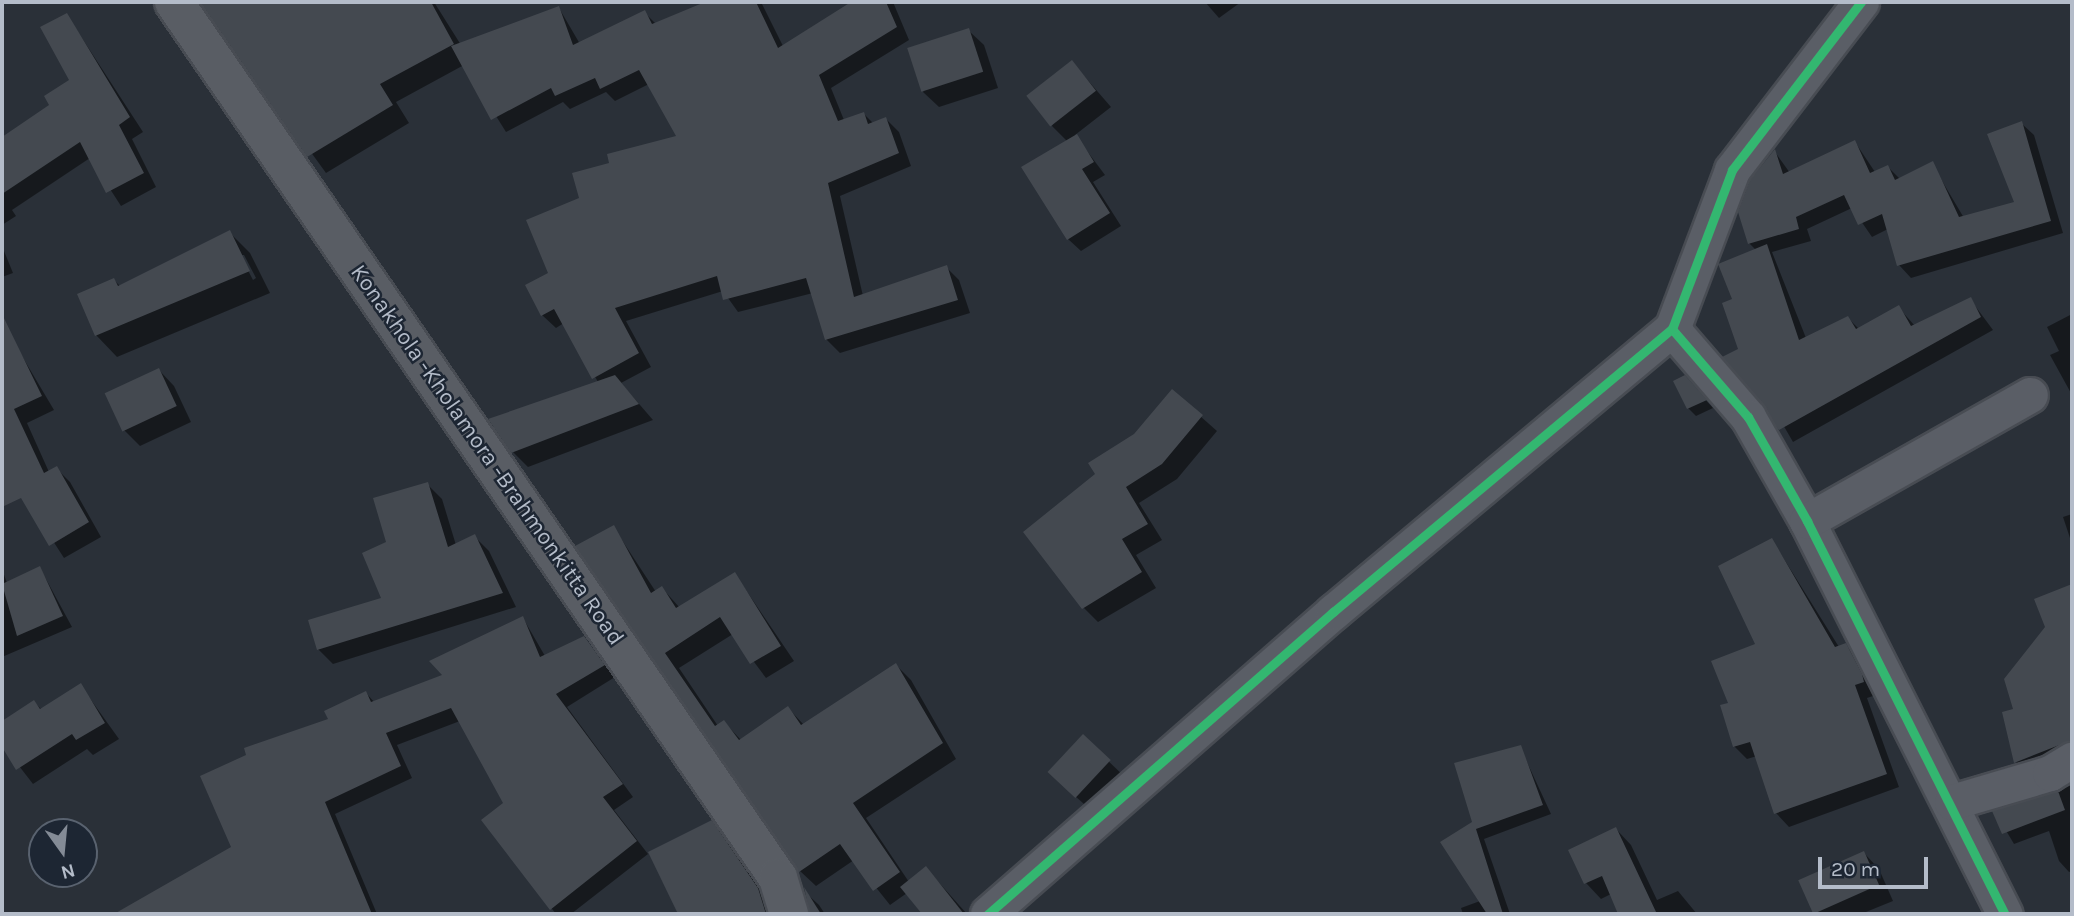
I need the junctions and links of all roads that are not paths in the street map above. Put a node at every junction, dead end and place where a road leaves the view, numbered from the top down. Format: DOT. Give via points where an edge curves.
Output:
graph roads {
  1 [pos="174,2"];
  2 [pos="1861,2"];
  3 [pos="1672,329"];
  4 [pos="2030,395"];
  5 [pos="1807,521"];
  6 [pos="2072,760"];
  7 [pos="1952,802"];
  8 [pos="789,914"];
  9 [pos="988,914"];
  10 [pos="2005,914"];
  1 -- 8 [label="main road, Konakhola -Kholamora -Brahmonkitta Road" via="778,878"];
  2 -- 3 [label="street" via="1732,170"];
  3 -- 5 [label="street" via="1748,417"];
  3 -- 9 [label="street" via="1333,612"];
  4 -- 5 [label="street"];
  5 -- 7 [label="street"];
  6 -- 7 [label="street" via="2050,773"];
  7 -- 10 [label="street"];
}
